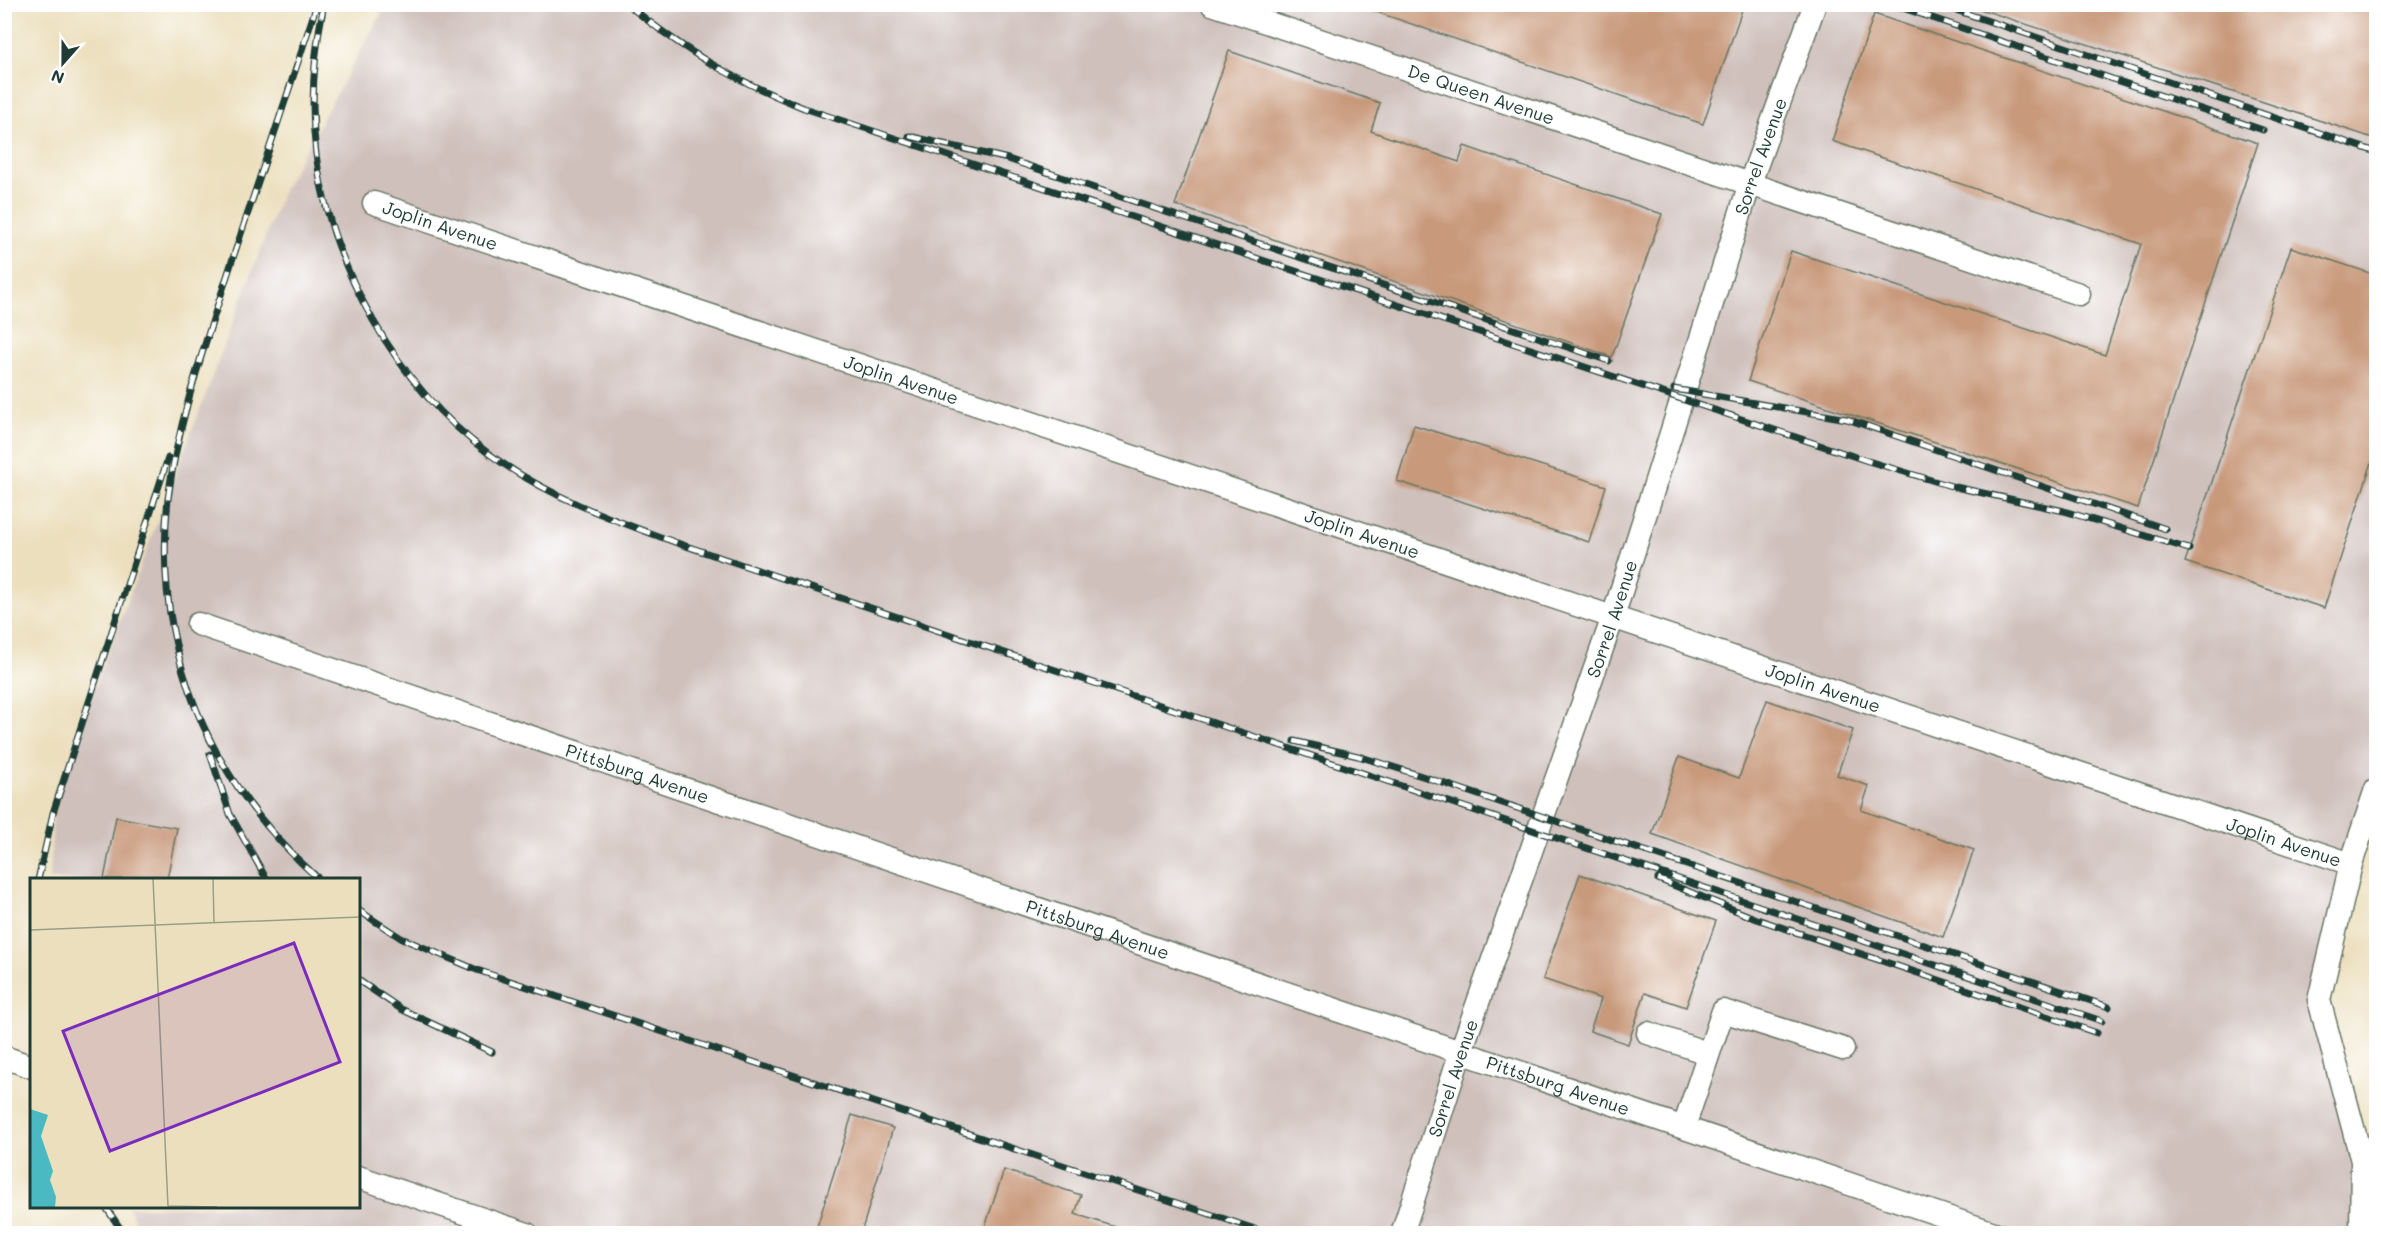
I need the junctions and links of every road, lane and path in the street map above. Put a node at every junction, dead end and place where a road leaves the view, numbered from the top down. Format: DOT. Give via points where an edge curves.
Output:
graph roads {
  1 [pos="1212,4"];
  2 [pos="1815,4"];
  3 [pos="1750,183"];
  4 [pos="374,202"];
  5 [pos="2079,294"];
  6 [pos="1613,617"];
  7 [pos="198,624"];
  8 [pos="2376,789"];
  9 [pos="2351,864"];
  10 [pos="1648,1033"];
  11 [pos="1843,1049"];
  12 [pos="1461,1051"];
  13 [pos="1707,1053"];
  14 [pos="4,1057"];
  15 [pos="30,1065"];
  16 [pos="1684,1127"];
  17 [pos="360,1178"];
  18 [pos="527,1233"];
  19 [pos="1402,1233"];
  20 [pos="1997,1233"];
  21 [pos="2361,1233"];
  1 -- 3 [label="street, De Queen Avenue"];
  2 -- 3 [label="street, Sorrel Avenue"];
  3 -- 5 [label="street, De Queen Avenue"];
  3 -- 6 [label="street, Sorrel Avenue"];
  4 -- 6 [label="street, Joplin Avenue"];
  6 -- 9 [label="street, Joplin Avenue"];
  6 -- 12 [label="street, Sorrel Avenue"];
  7 -- 12 [label="street, Pittsburg Avenue"];
  8 -- 9 [label="street"];
  9 -- 21 [label="street" via="2319,1000 2362,1161"];
  10 -- 13 [label="street"];
  11 -- 13 [label="street" via="1723,1011"];
  12 -- 16 [label="street, Pittsburg Avenue"];
  12 -- 19 [label="street, Sorrel Avenue"];
  13 -- 16 [label="street"];
  14 -- 15 [label="street"];
  16 -- 20 [label="street, Pittsburg Avenue"];
  17 -- 18 [label="street"];
}
